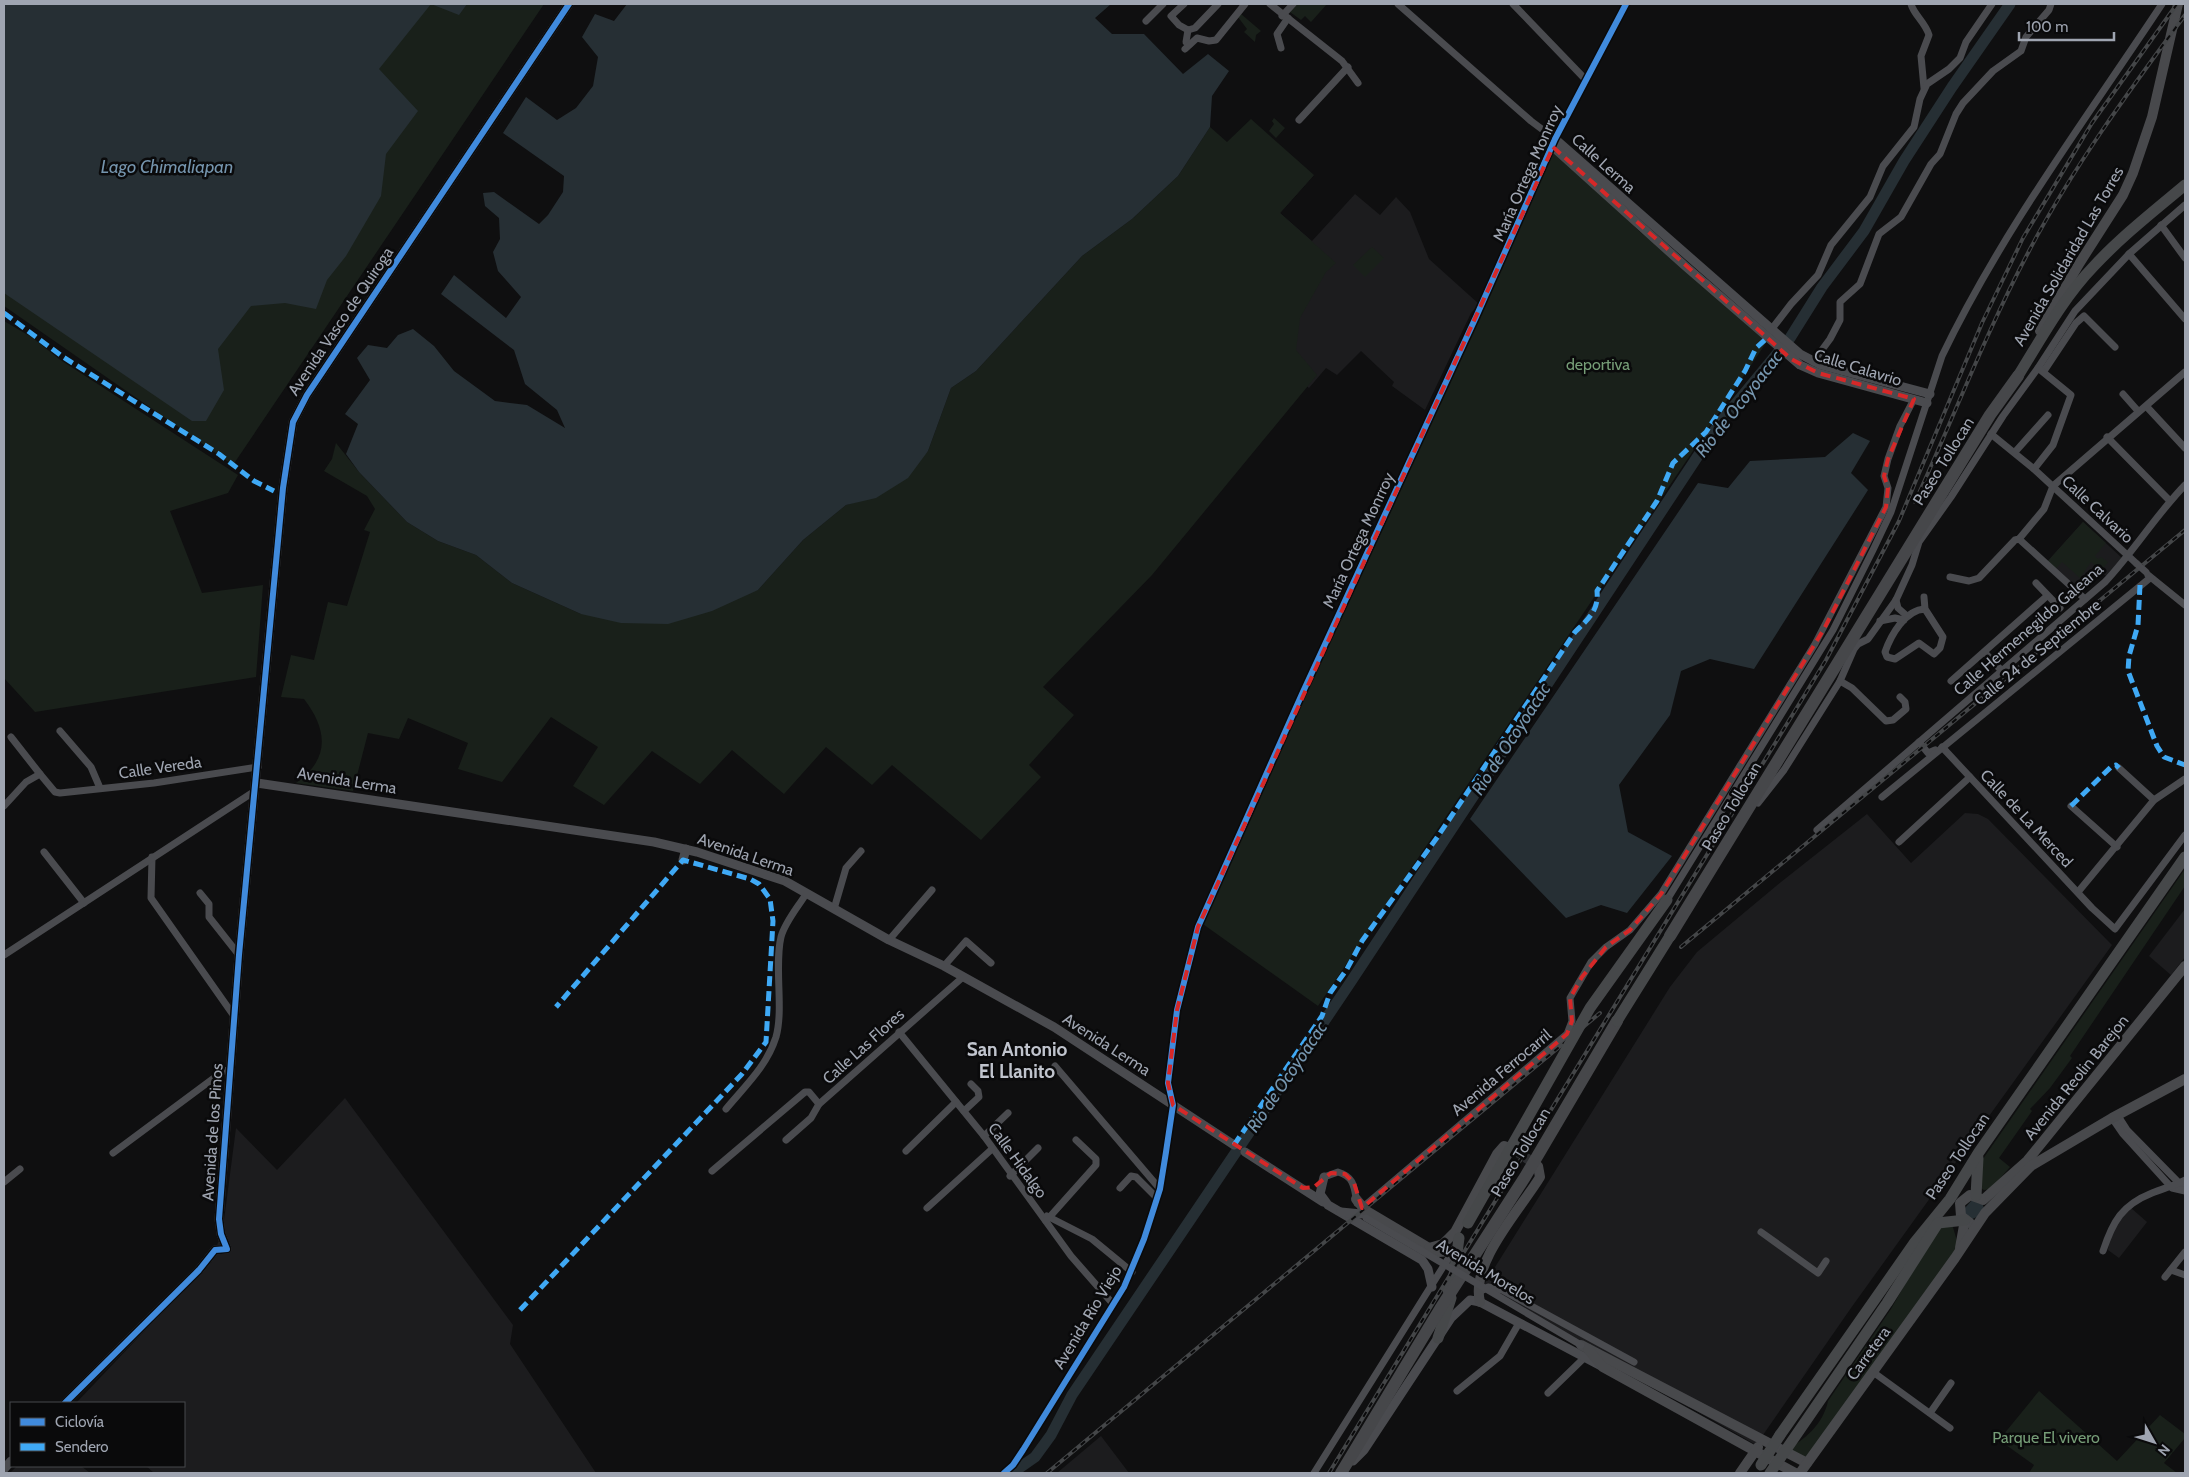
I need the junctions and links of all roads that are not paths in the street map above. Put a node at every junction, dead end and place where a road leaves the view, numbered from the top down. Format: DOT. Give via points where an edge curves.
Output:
graph roads {
  1 [pos="568,4"];
  2 [pos="1163,4"];
  3 [pos="1184,4"];
  4 [pos="1218,4"];
  5 [pos="1245,4"];
  6 [pos="1270,4"];
  7 [pos="1293,4"];
  8 [pos="1398,4"];
  9 [pos="1513,4"];
  10 [pos="1626,4"];
  11 [pos="1911,4"];
  12 [pos="1992,4"];
  13 [pos="2051,4"];
  14 [pos="2162,4"];
  15 [pos="2178,4"];
  16 [pos="1285,17"];
  17 [pos="1146,20"];
  18 [pos="1188,30"];
  19 [pos="1282,48"];
  20 [pos="1348,67"];
  21 [pos="1586,80"];
  22 [pos="1358,83"];
  23 [pos="1924,88"];
  24 [pos="1299,120"];
  25 [pos="1554,143"];
  26 [pos="2185,185"];
  27 [pos="2185,205"];
  28 [pos="2161,225"];
  29 [pos="2129,254"];
  30 [pos="2185,258"];
  31 [pos="1686,262"];
  32 [pos="2185,319"];
  33 [pos="1771,330"];
  34 [pos="1783,346"];
  35 [pos="2114,347"];
  36 [pos="1813,362"];
  37 [pos="2041,370"];
  38 [pos="2185,372"];
  39 [pos="2018,376"];
  40 [pos="2122,394"];
  41 [pos="1914,399"];
  42 [pos="1928,399"];
  43 [pos="2147,407"];
  44 [pos="2138,411"];
  45 [pos="2048,415"];
  46 [pos="1991,434"];
  47 [pos="2108,437"];
  48 [pos="2185,448"];
  49 [pos="2015,452"];
  50 [pos="2034,469"];
  51 [pos="2185,485"];
  52 [pos="2053,486"];
  53 [pos="2170,501"];
  54 [pos="2019,539"];
  55 [pos="2127,555"];
  56 [pos="2148,575"];
  57 [pos="1950,577"];
  58 [pos="2036,583"];
  59 [pos="2047,596"];
  60 [pos="1924,597"];
  61 [pos="2085,599"];
  62 [pos="1896,600"];
  63 [pos="2185,606"];
  64 [pos="2060,608"];
  65 [pos="1925,609"];
  66 [pos="1905,618"];
  67 [pos="1880,621"];
  68 [pos="1985,653"];
  69 [pos="2001,670"];
  70 [pos="1840,681"];
  71 [pos="1951,681"];
  72 [pos="1900,697"];
  73 [pos="60,731"];
  74 [pos="11,738"];
  75 [pos="1919,742"];
  76 [pos="1942,747"];
  77 [pos="258,766"];
  78 [pos="2119,768"];
  79 [pos="40,774"];
  80 [pos="1970,776"];
  81 [pos="2185,779"];
  82 [pos="256,787"];
  83 [pos="100,788"];
  84 [pos="1882,797"];
  85 [pos="2154,800"];
  86 [pos="5,802"];
  87 [pos="2071,806"];
  88 [pos="1747,810"];
  89 [pos="1817,830"];
  90 [pos="2185,835"];
  91 [pos="1899,842"];
  92 [pos="2118,847"];
  93 [pos="686,849"];
  94 [pos="861,851"];
  95 [pos="44,852"];
  96 [pos="152,857"];
  97 [pos="2185,857"];
  98 [pos="683,860"];
  99 [pos="932,890"];
  100 [pos="2078,892"];
  101 [pos="200,893"];
  102 [pos="806,894"];
  103 [pos="1667,900"];
  104 [pos="84,902"];
  105 [pos="834,909"];
  106 [pos="1670,936"];
  107 [pos="890,940"];
  108 [pos="4,955"];
  109 [pos="239,955"];
  110 [pos="991,963"];
  111 [pos="944,966"];
  112 [pos="2185,966"];
  113 [pos="963,977"];
  114 [pos="234,1016"];
  115 [pos="1617,1021"];
  116 [pos="899,1032"];
  117 [pos="1055,1066"];
  118 [pos="230,1069"];
  119 [pos="2185,1079"];
  120 [pos="971,1084"];
  121 [pos="956,1102"];
  122 [pos="819,1104"];
  123 [pos="1173,1105"];
  124 [pos="726,1109"];
  125 [pos="964,1111"];
  126 [pos="1008,1113"];
  127 [pos="2115,1117"];
  128 [pos="984,1136"];
  129 [pos="786,1140"];
  130 [pos="1076,1140"];
  131 [pos="1234,1145"];
  132 [pos="1038,1148"];
  133 [pos="1513,1149"];
  134 [pos="992,1150"];
  135 [pos="906,1151"];
  136 [pos="1245,1152"];
  137 [pos="1979,1152"];
  138 [pos="114,1153"];
  139 [pos="2029,1164"];
  140 [pos="1538,1166"];
  141 [pos="20,1169"];
  142 [pos="712,1171"];
  143 [pos="1010,1176"];
  144 [pos="1324,1177"];
  145 [pos="4,1182"];
  146 [pos="2179,1184"];
  147 [pos="1120,1188"];
  148 [pos="1303,1188"];
  149 [pos="1160,1189"];
  150 [pos="2185,1190"];
  151 [pos="1157,1198"];
  152 [pos="1979,1198"];
  153 [pos="1957,1202"];
  154 [pos="1328,1205"];
  155 [pos="927,1208"];
  156 [pos="1361,1210"];
  157 [pos="1338,1212"];
  158 [pos="1983,1216"];
  159 [pos="1046,1217"];
  160 [pos="1959,1221"];
  161 [pos="1938,1223"];
  162 [pos="1761,1232"];
  163 [pos="1962,1233"];
  164 [pos="1459,1238"];
  165 [pos="1429,1248"];
  166 [pos="1453,1251"];
  167 [pos="1960,1251"];
  168 [pos="2103,1251"];
  169 [pos="2185,1252"];
  170 [pos="1826,1261"];
  171 [pos="2172,1270"];
  172 [pos="1132,1272"];
  173 [pos="2185,1276"];
  174 [pos="2165,1277"];
  175 [pos="1432,1287"];
  176 [pos="1454,1289"];
  177 [pos="1480,1299"];
  178 [pos="1113,1304"];
  179 [pos="1440,1309"];
  180 [pos="1519,1323"];
  181 [pos="1438,1338"];
  182 [pos="1584,1350"];
  183 [pos="1634,1362"];
  184 [pos="1873,1372"];
  185 [pos="1951,1383"];
  186 [pos="1457,1391"];
  187 [pos="1548,1393"];
  188 [pos="66,1402"];
  189 [pos="1930,1414"];
  190 [pos="1950,1428"];
  191 [pos="1749,1433"];
  192 [pos="1763,1440"];
  193 [pos="1743,1444"];
  194 [pos="1756,1451"];
  195 [pos="1784,1452"];
  196 [pos="1776,1463"];
  197 [pos="1807,1463"];
  198 [pos="1006,1472"];
  199 [pos="1314,1473"];
  200 [pos="1342,1473"];
  201 [pos="1740,1473"];
  202 [pos="1755,1473"];
  203 [pos="1770,1473"];
  204 [pos="1795,1473"];
  205 [pos="1800,1473"];
  1 -- 77 [label="street, Avenida Vasco de Quiroga" via="300,406 291,434 283,488"];
  2 -- 17 [label="street"];
  3 -- 18 [label="street" via="1170,18"];
  4 -- 18 [label="street" via="1195,28"];
  5 -- 18 [label="street" via="1216,40 1197,38 1188,46"];
  6 -- 16 [label="street"];
  7 -- 16 [label="street"];
  8 -- 25 [label="street, Calle Lerma"];
  9 -- 21 [label="street"];
  10 -- 21 [label="street, María Ortega Monrroy"];
  11 -- 23 [label="street" via="1929,35 1922,56"];
  12 -- 23 [label="street" via="1966,42 1960,58"];
  13 -- 36 [label="street" via="2026,37 2021,50 1992,71 1959,108 1940,154 1901,217 1879,234 1860,284 1840,302 1840,320"];
  14 -- 42 [label="street" via="2051,170 1987,273 1942,356"];
  15 -- 39 [label="main road, Avenida Solidaridad Las Torres" via="2152,117 2133,173 2123,195 2047,318"];
  16 -- 19 [label="street" via="1277,34"];
  16 -- 20 [label="street"];
  20 -- 22 [label="street"];
  20 -- 24 [label="street"];
  21 -- 25 [label="street, María Ortega Monrroy"];
  23 -- 33 [label="street" via="1914,127 1883,166 1870,197 1831,245 1818,275"];
  25 -- 31 [label="street, Calle Lerma"];
  25 -- 123 [label="street, María Ortega Monrroy" via="1198,927 1177,1010 1168,1083"];
  26 -- 39 [label="highway, Paseo Tollocan" via="2138,223 2092,267 2054,318"];
  27 -- 28 [label="street"];
  28 -- 29 [label="street"];
  28 -- 30 [label="street"];
  29 -- 32 [label="street"];
  29 -- 37 [label="street" via="2075,311"];
  31 -- 33 [label="street, Calle Lerma"];
  31 -- 34 [label="street, Calle Lerma"];
  33 -- 34 [label="street, Calle Lerma"];
  34 -- 36 [label="street, Calle Calavrio"];
  34 -- 41 [label="street, Calle Calavrio" via="1807,369"];
  35 -- 37 [label="street" via="2084,316"];
  36 -- 42 [label="street, Calle Calavrio"];
  37 -- 46 [label="street"];
  37 -- 50 [label="street" via="2071,395 2053,445"];
  38 -- 43 [label="street"];
  39 -- 88 [label="highway, Paseo Tollocan" via="1990,415"];
  40 -- 44 [label="street"];
  41 -- 42 [label="street, Calle Calavrio"];
  41 -- 156 [label="street, Avenida Ferrocarril" via="1888,459 1884,476 1888,488 1886,507 1824,629 1661,894 1622,938 1606,946 1582,976 1570,998 1572,1021 1568,1034"];
  42 -- 103 [label="street" via="1892,512 1832,630"];
  43 -- 44 [label="street"];
  43 -- 48 [label="street"];
  44 -- 47 [label="street"];
  45 -- 49 [label="street"];
  46 -- 49 [label="street, Calle Calvario"];
  46 -- 62 [label="street" via="1919,542"];
  47 -- 52 [label="street"];
  47 -- 53 [label="street"];
  49 -- 50 [label="street, Calle Calvario"];
  50 -- 52 [label="street, Calle Calvario"];
  51 -- 53 [label="street, Calle Hermenegildo Galeana"];
  52 -- 54 [label="street" via="2044,508"];
  52 -- 55 [label="street, Calle Calvario"];
  53 -- 55 [label="street, Calle Hermenegildo Galeana"];
  54 -- 57 [label="street" via="1979,578 1969,581"];
  54 -- 61 [label="street"];
  55 -- 56 [label="street, Calle Calvario, bridge"];
  55 -- 61 [label="street, Calle Hermenegildo Galeana" via="2105,582"];
  56 -- 63 [label="street, Calle Calvario"];
  56 -- 76 [label="street, Calle 24 de Septiembre"];
  58 -- 59 [label="street"];
  59 -- 64 [label="street"];
  59 -- 68 [label="street"];
  60 -- 65 [label="street"];
  61 -- 69 [label="street, Calle Hermenegildo Galeana"];
  62 -- 66 [label="street"];
  62 -- 67 [label="street"];
  65 -- 66 [label="street"];
  65 -- 66 [label="street" via="1943,637 1934,654 1919,643 1894,659 1888,657 1885,652"];
  66 -- 67 [label="street"];
  67 -- 70 [label="street" via="1868,639 1854,649"];
  68 -- 69 [label="street"];
  68 -- 71 [label="street"];
  69 -- 75 [label="street, Calle Hermenegildo Galeana"];
  70 -- 72 [label="street" via="1852,688 1886,721 1893,720 1906,709"];
  70 -- 88 [label="street" via="1784,770 1758,802"];
  73 -- 83 [label="street" via="91,768"];
  74 -- 79 [label="street"];
  75 -- 76 [label="street" via="1928,753"];
  75 -- 89 [label="street, Calle Hermenegildo Galeana"];
  76 -- 80 [label="street, Calle de La Merced"];
  76 -- 84 [label="street, Calle 24 de Septiembre"];
  77 -- 82 [label="street, Avenida Vasco de Quiroga"];
  77 -- 83 [label="street, Calle Vereda"];
  78 -- 85 [label="street"];
  79 -- 83 [label="street, Calle Vereda" via="55,792"];
  79 -- 86 [label="street"];
  80 -- 91 [label="street"];
  80 -- 100 [label="street, Calle de La Merced"];
  81 -- 85 [label="street"];
  82 -- 93 [label="street, Avenida Lerma"];
  82 -- 96 [label="street"];
  82 -- 109 [label="street, Avenida de los Pinos"];
  85 -- 92 [label="street"];
  87 -- 92 [label="street"];
  88 -- 106 [label="highway, Paseo Tollocan"];
  90 -- 100 [label="street, Calle de La Merced" via="2115,929"];
  92 -- 100 [label="street"];
  93 -- 98 [label="street"];
  93 -- 102 [label="street, Avenida Lerma" via="785,881"];
  94 -- 105 [label="street" via="846,868"];
  95 -- 104 [label="street"];
  96 -- 104 [label="street"];
  96 -- 114 [label="street" via="151,898"];
  97 -- 137 [label="highway, Paseo Tollocan"];
  99 -- 107 [label="street"];
  101 -- 109 [label="street" via="209,904 209,917"];
  102 -- 105 [label="street, Avenida Lerma"];
  102 -- 124 [label="street" via="781,938 777,1034 770,1054"];
  103 -- 164 [label="highway, bridge" via="1590,1008"];
  104 -- 108 [label="street"];
  105 -- 107 [label="street, Avenida Lerma"];
  106 -- 115 [label="highway, Paseo Tollocan, bridge"];
  107 -- 111 [label="street, Avenida Lerma"];
  109 -- 114 [label="street, Avenida de los Pinos"];
  110 -- 111 [label="street" via="966,941"];
  111 -- 113 [label="street, Avenida Lerma"];
  112 -- 139 [label="main road, Avenida Reolin Barejon"];
  113 -- 116 [label="street, Calle Las Flores"];
  113 -- 123 [label="street, Avenida Lerma" via="1054,1027"];
  114 -- 118 [label="street, Avenida de los Pinos"];
  115 -- 176 [label="highway, Paseo Tollocan"];
  116 -- 121 [label="street, Calle Hidalgo"];
  116 -- 122 [label="street, Calle Las Flores"];
  117 -- 149 [label="street"];
  118 -- 138 [label="street"];
  118 -- 188 [label="street, Avenida de los Pinos" via="218,1219 227,1249 215,1250"];
  119 -- 127 [label="main road"];
  120 -- 125 [label="street" via="979,1097"];
  121 -- 125 [label="street, Calle Hidalgo"];
  121 -- 135 [label="street"];
  122 -- 129 [label="street, Calle Las Flores" via="811,1118"];
  122 -- 142 [label="street" via="809,1092 805,1092"];
  123 -- 131 [label="street"];
  123 -- 149 [label="street, Avenida Río Viejo"];
  125 -- 128 [label="street, Calle Hidalgo"];
  126 -- 128 [label="street"];
  127 -- 139 [label="main road"];
  127 -- 146 [label="street" via="2125,1132"];
  128 -- 134 [label="street, Calle Hidalgo"];
  130 -- 159 [label="street" via="1096,1159 1096,1166"];
  131 -- 136 [label="street"];
  132 -- 143 [label="street"];
  133 -- 165 [label="main road" via="1504,1146 1497,1154 1455,1232 1443,1244"];
  134 -- 143 [label="street, Calle Hidalgo"];
  134 -- 155 [label="street"];
  136 -- 148 [label="street"];
  137 -- 152 [label="highway"];
  137 -- 153 [label="highway, Paseo Tollocan"];
  139 -- 152 [label="main road, Avenida Reolin Barejon"];
  139 -- 158 [label="main road, Carretera"];
  140 -- 177 [label="main road" via="1540,1177 1483,1267 1479,1280"];
  141 -- 145 [label="street"];
  143 -- 159 [label="street, Calle Hidalgo"];
  144 -- 148 [label="street" via="1314,1187"];
  144 -- 154 [label="street" via="1320,1194"];
  144 -- 156 [label="street" via="1331,1172 1344,1174 1354,1184"];
  146 -- 150 [label="street"];
  146 -- 168 [label="street" via="2153,1192 2125,1210 2114,1222"];
  147 -- 151 [label="street" via="1132,1176 1136,1177"];
  148 -- 154 [label="street, Avenida Morelos"];
  149 -- 151 [label="street, Avenida Río Viejo"];
  151 -- 172 [label="street, Avenida Río Viejo"];
  152 -- 153 [label="main road" via="1970,1195"];
  152 -- 158 [label="main road"];
  153 -- 160 [label="main road" via="1961,1216"];
  153 -- 161 [label="street"];
  153 -- 202 [label="highway, Paseo Tollocan, bridge" via="1915,1242"];
  154 -- 157 [label="street, Avenida Morelos"];
  156 -- 157 [label="street"];
  156 -- 165 [label="main road"];
  156 -- 182 [label="street, Avenida Morelos, bridge"];
  157 -- 175 [label="street, Avenida Morelos" via="1422,1260 1428,1269"];
  158 -- 160 [label="main road" via="1970,1223"];
  158 -- 167 [label="main road, Carretera"];
  159 -- 172 [label="street" via="1092,1239"];
  159 -- 178 [label="street, Calle Hidalgo" via="1071,1256"];
  160 -- 161 [label="highway"];
  160 -- 163 [label="highway"];
  161 -- 195 [label="highway"];
  162 -- 170 [label="street" via="1818,1273"];
  163 -- 167 [label="main road"];
  164 -- 166 [label="highway"];
  164 -- 179 [label="highway" via="1454,1275"];
  165 -- 166 [label="main road" via="1438,1252"];
  166 -- 175 [label="street"];
  167 -- 184 [label="main road, Carretera"];
  169 -- 171 [label="street"];
  171 -- 173 [label="street"];
  171 -- 174 [label="street"];
  172 -- 178 [label="street, Avenida Río Viejo"];
  175 -- 199 [label="street"];
  176 -- 179 [label="highway, Paseo Tollocan"];
  176 -- 181 [label="highway"];
  177 -- 180 [label="street, Avenida Morelos"];
  177 -- 181 [label="street, Avenida Morelos" via="1464,1303"];
  177 -- 183 [label="street" via="1482,1290 1488,1287 1502,1290"];
  178 -- 198 [label="street, Avenida Río Viejo" via="1023,1450"];
  179 -- 200 [label="highway, Paseo Tollocan"];
  180 -- 182 [label="street, Avenida Morelos"];
  180 -- 186 [label="street" via="1500,1356"];
  181 -- 200 [label="street, Avenida Morelos" via="1364,1450"];
  182 -- 187 [label="street"];
  182 -- 191 [label="main road, Avenida Morelos"];
  182 -- 193 [label="main road" via="1603,1367"];
  184 -- 189 [label="street"];
  184 -- 197 [label="main road, Carretera"];
  185 -- 189 [label="street"];
  189 -- 190 [label="street"];
  191 -- 192 [label="main road, Avenida Morelos"];
  191 -- 193 [label="main road"];
  192 -- 194 [label="main road"];
  192 -- 195 [label="main road, Avenida Morelos"];
  193 -- 194 [label="main road"];
  194 -- 196 [label="main road"];
  194 -- 201 [label="main road"];
  195 -- 196 [label="highway"];
  195 -- 197 [label="main road, Avenida Morelos"];
  196 -- 203 [label="highway"];
  196 -- 204 [label="main road"];
  197 -- 205 [label="main road, Carretera"];
}
